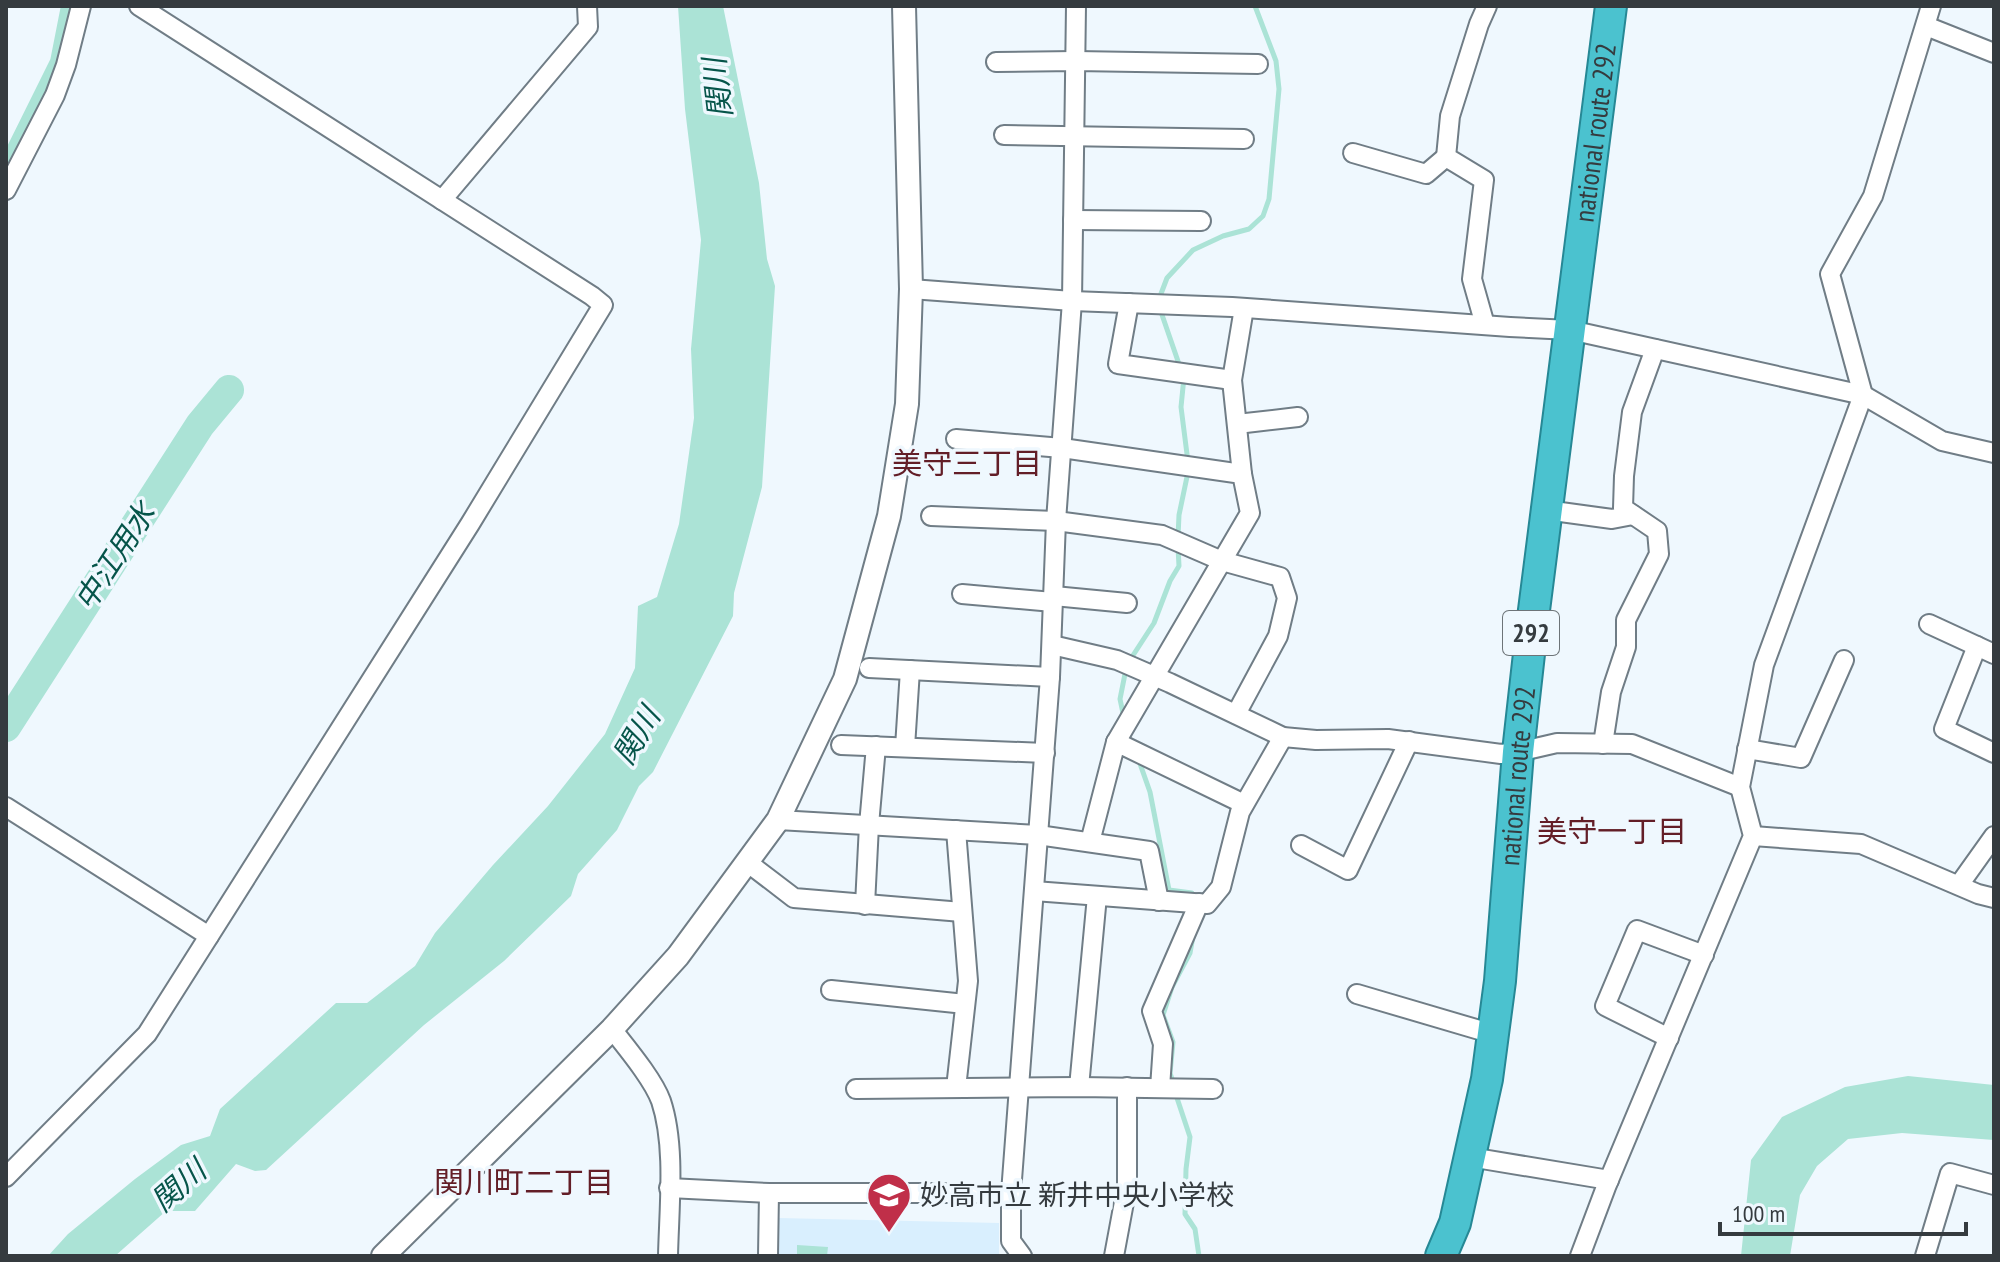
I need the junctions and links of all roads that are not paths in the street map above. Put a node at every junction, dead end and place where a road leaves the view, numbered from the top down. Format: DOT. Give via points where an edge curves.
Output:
graph roads {
  1 [pos="81,6"];
  2 [pos="139,6"];
  3 [pos="587,6"];
  4 [pos="904,6"];
  5 [pos="1076,6"];
  6 [pos="1487,6"];
  7 [pos="1611,6"];
  8 [pos="1931,6"];
  9 [pos="1926,26"];
  10 [pos="1994,53"];
  11 [pos="1076,61"];
  12 [pos="996,62"];
  13 [pos="1258,64"];
  14 [pos="1004,135"];
  15 [pos="1074,136"];
  16 [pos="1244,139"];
  17 [pos="1353,153"];
  18 [pos="1446,157"];
  19 [pos="6,190"];
  20 [pos="442,200"];
  21 [pos="1073,220"];
  22 [pos="1201,221"];
  23 [pos="911,289"];
  24 [pos="1072,301"];
  25 [pos="1129,303"];
  26 [pos="1244,308"];
  27 [pos="1485,325"];
  28 [pos="1570,330"];
  29 [pos="1655,349"];
  30 [pos="1232,380"];
  31 [pos="1863,395"];
  32 [pos="1298,417"];
  33 [pos="1237,424"];
  34 [pos="956,439"];
  35 [pos="1062,448"];
  36 [pos="1994,453"];
  37 [pos="1242,474"];
  38 [pos="1546,510"];
  39 [pos="1633,515"];
  40 [pos="931,516"];
  41 [pos="1056,521"];
  42 [pos="1222,561"];
  43 [pos="962,594"];
  44 [pos="1054,599"];
  45 [pos="1127,603"];
  46 [pos="1929,624"];
  47 [pos="1052,645"];
  48 [pos="1985,650"];
  49 [pos="1844,660"];
  50 [pos="869,668"];
  51 [pos="910,670"];
  52 [pos="1155,676"];
  53 [pos="1050,677"];
  54 [pos="1236,714"];
  55 [pos="1283,737"];
  56 [pos="1409,741"];
  57 [pos="1116,742"];
  58 [pos="1603,744"];
  59 [pos="841,745"];
  60 [pos="876,746"];
  61 [pos="905,747"];
  62 [pos="1747,749"];
  63 [pos="1518,752"];
  64 [pos="1045,753"];
  65 [pos="1994,753"];
  66 [pos="1740,787"];
  67 [pos="1244,804"];
  68 [pos="6,807"];
  69 [pos="778,820"];
  70 [pos="869,825"];
  71 [pos="956,830"];
  72 [pos="1038,835"];
  73 [pos="1753,836"];
  74 [pos="1994,836"];
  75 [pos="1090,842"];
  76 [pos="1301,845"];
  77 [pos="747,862"];
  78 [pos="1959,885"];
  79 [pos="1034,891"];
  80 [pos="1097,896"];
  81 [pos="1994,898"];
  82 [pos="1159,901"];
  83 [pos="1199,903"];
  84 [pos="865,905"];
  85 [pos="962,912"];
  86 [pos="209,936"];
  87 [pos="1704,955"];
  88 [pos="831,990"];
  89 [pos="1357,994"];
  90 [pos="965,1004"];
  91 [pos="612,1029"];
  92 [pos="1493,1034"];
  93 [pos="1669,1038"];
  94 [pos="1020,1087"];
  95 [pos="1079,1087"];
  96 [pos="1127,1087"];
  97 [pos="956,1088"];
  98 [pos="1160,1088"];
  99 [pos="856,1089"];
  100 [pos="1213,1089"];
  101 [pos="1470,1157"];
  102 [pos="6,1177"];
  103 [pos="1609,1180"];
  104 [pos="1994,1185"];
  105 [pos="669,1188"];
  106 [pos="769,1193"];
  107 [pos="1011,1193"];
  108 [pos="383,1256"];
  109 [pos="668,1256"];
  110 [pos="768,1256"];
  111 [pos="1022,1256"];
  112 [pos="1114,1256"];
  113 [pos="1441,1256"];
  114 [pos="1580,1256"];
  115 [pos="1925,1256"];
  1 -- 19 [label="street" via="55,95"];
  2 -- 20 [label="street"];
  3 -- 20 [label="street" via="588,27"];
  4 -- 23 [label="street"];
  5 -- 11 [label="street"];
  6 -- 18 [label="street" via="1450,116"];
  7 -- 28 [label="highway, national route 292 / 292"];
  8 -- 9 [label="street"];
  9 -- 10 [label="street"];
  9 -- 31 [label="street" via="1873,196 1830,274"];
  11 -- 12 [label="street"];
  11 -- 13 [label="street"];
  11 -- 15 [label="street"];
  14 -- 15 [label="street"];
  15 -- 16 [label="street"];
  15 -- 21 [label="street"];
  17 -- 18 [label="street" via="1426,174"];
  18 -- 27 [label="street" via="1484,180 1472,279"];
  20 -- 86 [label="street" via="603,305"];
  21 -- 22 [label="street"];
  21 -- 24 [label="street"];
  23 -- 24 [label="street"];
  23 -- 69 [label="street" via="907,404 889,516 845,679"];
  24 -- 25 [label="street"];
  24 -- 35 [label="street"];
  25 -- 26 [label="street"];
  25 -- 30 [label="street" via="1118,364"];
  26 -- 27 [label="street"];
  26 -- 30 [label="street"];
  27 -- 28 [label="street"];
  28 -- 29 [label="street"];
  28 -- 38 [label="highway, national route 292 / 292"];
  29 -- 31 [label="street"];
  29 -- 39 [label="street" via="1632,412 1623,508"];
  30 -- 33 [label="street"];
  31 -- 36 [label="street" via="1942,441"];
  31 -- 62 [label="street" via="1764,665"];
  32 -- 33 [label="street"];
  33 -- 37 [label="street"];
  34 -- 35 [label="street"];
  35 -- 37 [label="street"];
  35 -- 41 [label="street"];
  37 -- 42 [label="street" via="1250,513"];
  38 -- 39 [label="street" via="1612,519"];
  38 -- 63 [label="highway, national route 292 / 292"];
  39 -- 58 [label="street" via="1657,531 1659,554 1626,620 1626,647 1611,692"];
  40 -- 41 [label="street"];
  41 -- 42 [label="street" via="1162,535"];
  41 -- 44 [label="street"];
  42 -- 52 [label="street"];
  42 -- 54 [label="street" via="1280,577 1287,598 1278,636"];
  43 -- 44 [label="street"];
  44 -- 45 [label="street"];
  44 -- 47 [label="street"];
  46 -- 48 [label="street"];
  47 -- 52 [label="street" via="1117,660"];
  47 -- 53 [label="street"];
  48 -- 65 [label="street" via="1944,729"];
  49 -- 62 [label="street" via="1801,758"];
  50 -- 51 [label="street"];
  51 -- 53 [label="street"];
  51 -- 61 [label="street"];
  52 -- 54 [label="street"];
  52 -- 57 [label="street"];
  53 -- 64 [label="street"];
  54 -- 55 [label="street"];
  55 -- 56 [label="street"];
  55 -- 67 [label="street"];
  56 -- 63 [label="street"];
  56 -- 76 [label="street" via="1348,870"];
  57 -- 67 [label="street"];
  57 -- 75 [label="street"];
  58 -- 63 [label="street" via="1557,743"];
  58 -- 66 [label="street" via="1632,744"];
  59 -- 60 [label="street"];
  60 -- 61 [label="street"];
  60 -- 70 [label="street"];
  61 -- 64 [label="street"];
  62 -- 66 [label="street"];
  63 -- 92 [label="highway, national route 292 / 292"];
  64 -- 72 [label="street"];
  66 -- 73 [label="street"];
  67 -- 83 [label="street" via="1221,887 1207,904"];
  68 -- 86 [label="street"];
  69 -- 70 [label="street"];
  69 -- 77 [label="street"];
  70 -- 71 [label="street"];
  70 -- 84 [label="street"];
  71 -- 72 [label="street"];
  71 -- 85 [label="street"];
  72 -- 75 [label="street"];
  72 -- 79 [label="street"];
  73 -- 78 [label="street" via="1861,844"];
  73 -- 87 [label="street"];
  74 -- 78 [label="street"];
  75 -- 82 [label="street" via="1149,851"];
  77 -- 84 [label="street" via="794,898"];
  77 -- 91 [label="street" via="678,956"];
  78 -- 81 [label="street"];
  79 -- 80 [label="street"];
  79 -- 94 [label="street"];
  80 -- 82 [label="street"];
  80 -- 95 [label="street"];
  82 -- 83 [label="street"];
  83 -- 98 [label="street" via="1152,1011 1163,1044"];
  84 -- 85 [label="street"];
  85 -- 90 [label="street"];
  86 -- 102 [label="street" via="147,1034"];
  87 -- 93 [label="street"];
  87 -- 93 [label="street" via="1637,930 1605,1006"];
  88 -- 90 [label="street"];
  89 -- 92 [label="street"];
  90 -- 97 [label="street"];
  91 -- 105 [label="street" via="660,1098 669,1134"];
  91 -- 108 [label="street"];
  92 -- 101 [label="highway, national route 292 / 292"];
  93 -- 103 [label="street"];
  94 -- 95 [label="street"];
  94 -- 97 [label="street"];
  94 -- 107 [label="street"];
  95 -- 96 [label="street"];
  96 -- 98 [label="street"];
  96 -- 112 [label="street" via="1127,1186"];
  97 -- 99 [label="street"];
  98 -- 100 [label="street"];
  101 -- 103 [label="street"];
  101 -- 113 [label="highway, national route 292 / 292" via="1455,1223"];
  103 -- 114 [label="street"];
  104 -- 115 [label="street" via="1950,1173"];
  105 -- 106 [label="street"];
  105 -- 109 [label="street"];
  106 -- 107 [label="street"];
  106 -- 110 [label="street"];
  107 -- 111 [label="street" via="1011,1241"];
}
